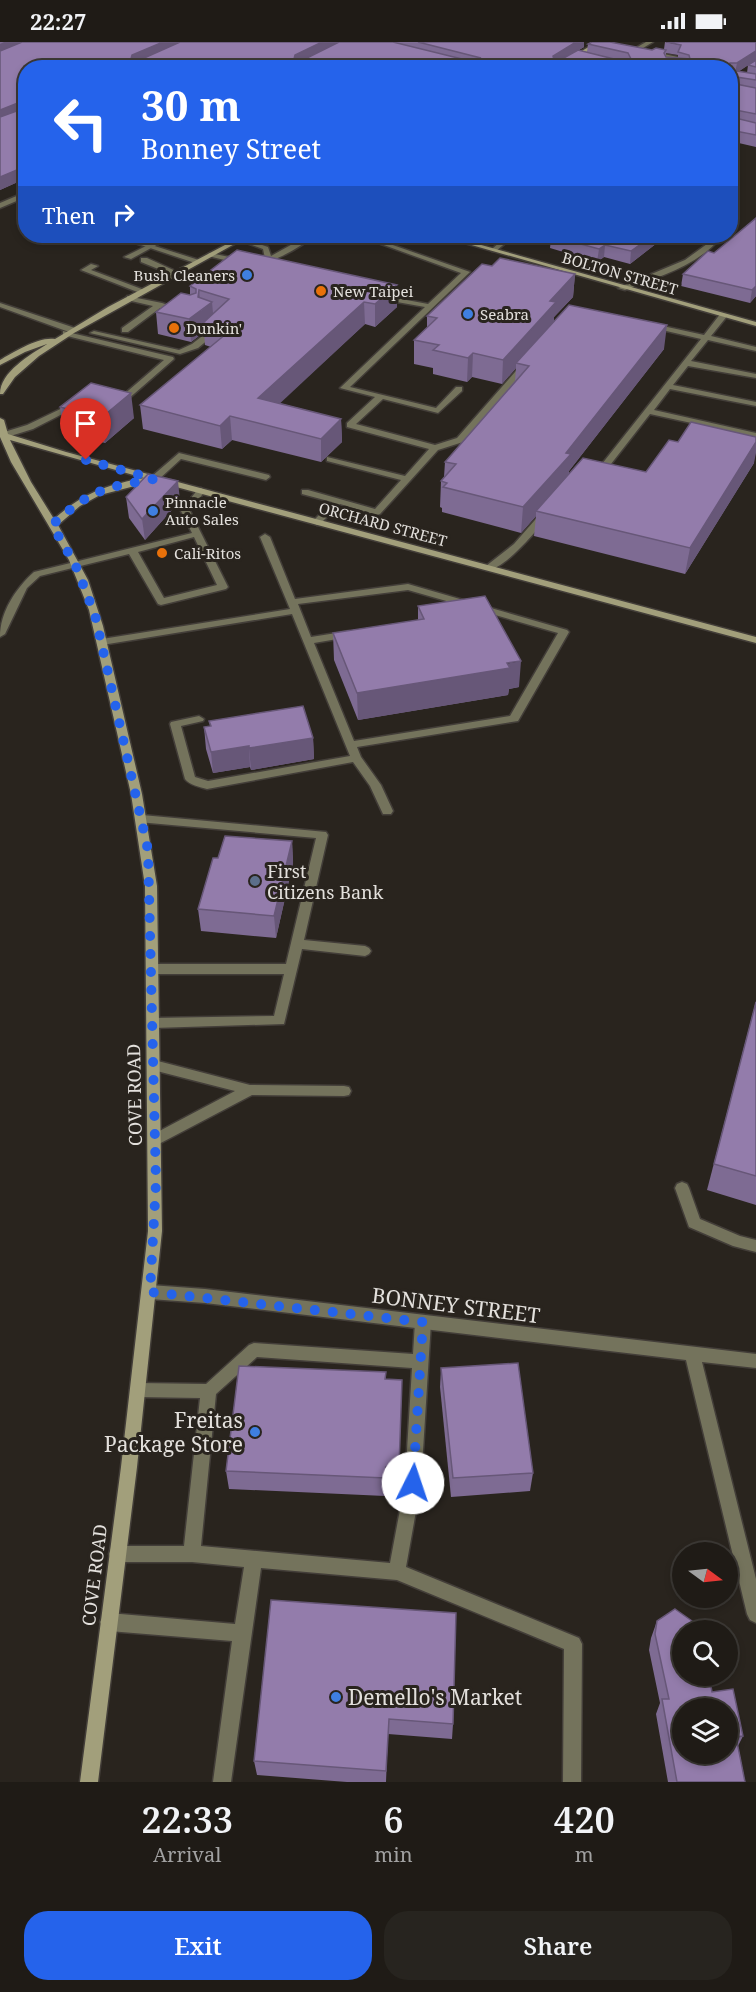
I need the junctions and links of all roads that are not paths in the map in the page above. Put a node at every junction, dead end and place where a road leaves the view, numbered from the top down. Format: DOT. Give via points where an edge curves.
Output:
graph roads {
  1 [pos="590,42"];
  2 [pos="650,42"];
  3 [pos="602,44"];
  4 [pos="625,48"];
  5 [pos="636,50"];
  6 [pos="575,56"];
  7 [pos="568,60"];
  8 [pos="590,60"];
  9 [pos="673,60"];
  10 [pos="18,198"];
  11 [pos="0,206"];
  12 [pos="141,243"];
  13 [pos="156,243"];
  14 [pos="232,243"];
  15 [pos="256,243"];
  16 [pos="298,243"];
  17 [pos="382,243"];
  18 [pos="468,243"];
  19 [pos="502,243"];
  20 [pos="712,243"];
  21 [pos="150,246"];
  22 [pos="163,250"];
  23 [pos="494,250"];
  24 [pos="119,254"];
  25 [pos="210,255"];
  26 [pos="128,257"];
  27 [pos="269,260"];
  28 [pos="198,261"];
  29 [pos="237,262"];
  30 [pos="105,269"];
  31 [pos="270,271"];
  32 [pos="176,273"];
  33 [pos="117,274"];
  34 [pos="108,278"];
  35 [pos="622,288"];
  36 [pos="143,291"];
  37 [pos="374,295"];
  38 [pos="130,298"];
  39 [pos="0,305"];
  40 [pos="159,306"];
  41 [pos="429,306"];
  42 [pos="182,311"];
  43 [pos="724,315"];
  44 [pos="215,319"];
  45 [pos="642,322"];
  46 [pos="756,324"];
  47 [pos="125,330"];
  48 [pos="66,333"];
  49 [pos="707,338"];
  50 [pos="756,349"];
  51 [pos="531,360"];
  52 [pos="0,363"];
  53 [pos="687,363"];
  54 [pos="756,376"];
  55 [pos="668,386"];
  56 [pos="459,389"];
  57 [pos="0,392"];
  58 [pos="381,396"];
  59 [pos="103,400"];
  60 [pos="82,401"];
  61 [pos="756,404"];
  62 [pos="648,411"];
  63 [pos="0,420"];
  64 [pos="2,435"];
  65 [pos="754,435"];
  66 [pos="435,448"];
  67 [pos="330,459"];
  68 [pos="266,477"];
  69 [pos="586,477"];
  70 [pos="154,479"];
  71 [pos="407,479"];
  72 [pos="201,491"];
  73 [pos="305,492"];
  74 [pos="338,501"];
  75 [pos="548,511"];
  76 [pos="318,522"];
  77 [pos="52,525"];
  78 [pos="197,534"];
  79 [pos="265,537"];
  80 [pos="132,550"];
  81 [pos="75,564"];
  82 [pos="489,568"];
  83 [pos="293,606"];
  84 [pos="496,612"];
  85 [pos="472,616"];
  86 [pos="366,632"];
  87 [pos="0,634"];
  88 [pos="307,640"];
  89 [pos="756,640"];
  90 [pos="102,642"];
  91 [pos="199,719"];
  92 [pos="351,745"];
  93 [pos="356,759"];
  94 [pos="387,811"];
  95 [pos="142,819"];
  96 [pos="297,944"];
  97 [pos="365,951"];
  98 [pos="152,969"];
  99 [pos="291,969"];
  100 [pos="153,1023"];
  101 [pos="154,1065"];
  102 [pos="250,1090"];
  103 [pos="344,1090"];
  104 [pos="155,1140"];
  105 [pos="682,1188"];
  106 [pos="756,1246"];
  107 [pos="150,1292"];
  108 [pos="423,1322"];
  109 [pos="692,1353"];
  110 [pos="756,1361"];
  111 [pos="421,1362"];
  112 [pos="138,1390"];
  113 [pos="209,1391"];
  114 [pos="117,1554"];
  115 [pos="192,1554"];
  116 [pos="254,1559"];
  117 [pos="397,1572"];
  118 [pos="756,1614"];
  119 [pos="109,1622"];
  120 [pos="242,1633"];
  121 [pos="89,1782"];
  122 [pos="222,1782"];
  123 [pos="572,1782"];
  1 -- 3 [label="street"];
  2 -- 5 [label="street"];
  3 -- 6 [label="main road"];
  4 -- 5 [label="street"];
  5 -- 9 [label="street" via="676,58"];
  6 -- 7 [label="main road"];
  6 -- 8 [label="street"];
  10 -- 11 [label="street"];
  12 -- 21 [label="street"];
  12 -- 24 [label="street"];
  13 -- 21 [label="street"];
  14 -- 25 [label="main road"];
  15 -- 27 [label="street" via="266,248"];
  16 -- 27 [label="street"];
  17 -- 41 [label="street" via="466,272"];
  18 -- 23 [label="main road, BOLTON STREET"];
  19 -- 23 [label="street"];
  20 -- 35 [label="street" via="680,265"];
  21 -- 22 [label="street"];
  21 -- 26 [label="street"];
  22 -- 28 [label="street"];
  22 -- 32 [label="street" via="143,260"];
  23 -- 35 [label="main road, BOLTON STREET"];
  25 -- 28 [label="main road"];
  25 -- 29 [label="street"];
  27 -- 29 [label="street"];
  28 -- 32 [label="main road"];
  29 -- 31 [label="street"];
  30 -- 34 [label="street" via="95,270"];
  32 -- 36 [label="main road"];
  33 -- 34 [label="street"];
  34 -- 36 [label="street"];
  35 -- 43 [label="main road, BOLTON STREET"];
  36 -- 38 [label="main road"];
  37 -- 41 [label="street"];
  38 -- 40 [label="street"];
  38 -- 48 [label="main road"];
  39 -- 48 [label="street"];
  40 -- 42 [label="street"];
  40 -- 47 [label="street"];
  41 -- 58 [label="street" via="344,388"];
  43 -- 46 [label="main road, BOLTON STREET"];
  43 -- 49 [label="street"];
  44 -- 48 [label="street" via="225,322 195,346 180,352 111,336"];
  45 -- 49 [label="street"];
  48 -- 52 [label="main road"];
  48 -- 57 [label="main road" via="16,369"];
  48 -- 59 [label="street" via="170,359 124,398"];
  49 -- 50 [label="street"];
  49 -- 53 [label="street"];
  51 -- 66 [label="street" via="460,440"];
  53 -- 54 [label="street"];
  53 -- 55 [label="street"];
  55 -- 61 [label="street"];
  55 -- 62 [label="street"];
  56 -- 58 [label="street" via="438,411"];
  58 -- 66 [label="street" via="350,425"];
  60 -- 64 [label="street" via="30,427"];
  62 -- 65 [label="street"];
  62 -- 69 [label="street" via="597,476"];
  63 -- 64 [label="main road, COVE ROAD"];
  64 -- 70 [label="main road, ORCHARD STREET"];
  64 -- 77 [label="main road, COVE ROAD"];
  66 -- 71 [label="street"];
  67 -- 71 [label="street"];
  68 -- 70 [label="street" via="179,456"];
  70 -- 72 [label="main road, ORCHARD STREET"];
  70 -- 77 [label="main road" via="95,492"];
  71 -- 74 [label="street" via="377,512"];
  72 -- 76 [label="main road, ORCHARD STREET"];
  72 -- 78 [label="street" via="185,511"];
  73 -- 74 [label="street"];
  74 -- 76 [label="street"];
  75 -- 82 [label="street" via="517,546"];
  76 -- 82 [label="main road, ORCHARD STREET"];
  77 -- 81 [label="main road, COVE ROAD"];
  78 -- 80 [label="street"];
  78 -- 80 [label="street" via="223,587 161,602"];
  79 -- 83 [label="street"];
  80 -- 81 [label="street"];
  81 -- 87 [label="street" via="28,580"];
  81 -- 90 [label="main road, COVE ROAD"];
  82 -- 89 [label="main road, ORCHARD STREET"];
  83 -- 84 [label="street" via="408,587"];
  83 -- 88 [label="street"];
  83 -- 90 [label="street"];
  84 -- 85 [label="street"];
  84 -- 92 [label="street" via="564,632 514,719"];
  86 -- 88 [label="street"];
  88 -- 92 [label="street"];
  90 -- 95 [label="main road, COVE ROAD"];
  91 -- 93 [label="street" via="175,724 190,779 207,785"];
  92 -- 93 [label="street"];
  93 -- 94 [label="street" via="375,785"];
  95 -- 96 [label="street" via="322,835"];
  95 -- 98 [label="main road, COVE ROAD" via="151,886"];
  96 -- 97 [label="street"];
  96 -- 99 [label="street"];
  98 -- 99 [label="street"];
  98 -- 100 [label="main road, COVE ROAD"];
  99 -- 100 [label="street" via="279,1021"];
  100 -- 101 [label="main road, COVE ROAD"];
  101 -- 102 [label="street"];
  101 -- 104 [label="main road, COVE ROAD"];
  102 -- 103 [label="street"];
  102 -- 104 [label="street"];
  104 -- 107 [label="main road, COVE ROAD"];
  105 -- 106 [label="street" via="694,1223"];
  107 -- 108 [label="street, BONNEY STREET"];
  107 -- 112 [label="main road, COVE ROAD"];
  108 -- 109 [label="street, BONNEY STREET"];
  108 -- 111 [label="street"];
  109 -- 110 [label="street, BONNEY STREET"];
  109 -- 118 [label="street"];
  111 -- 113 [label="street" via="254,1350"];
  111 -- 117 [label="street" via="413,1483"];
  112 -- 113 [label="street"];
  112 -- 114 [label="main road, COVE ROAD"];
  113 -- 115 [label="street"];
  114 -- 115 [label="street"];
  114 -- 119 [label="main road, COVE ROAD"];
  115 -- 116 [label="street"];
  116 -- 117 [label="street"];
  116 -- 120 [label="street"];
  117 -- 123 [label="street" via="573,1644"];
  119 -- 120 [label="street"];
  119 -- 121 [label="main road, COVE ROAD"];
  120 -- 122 [label="street"];
}
